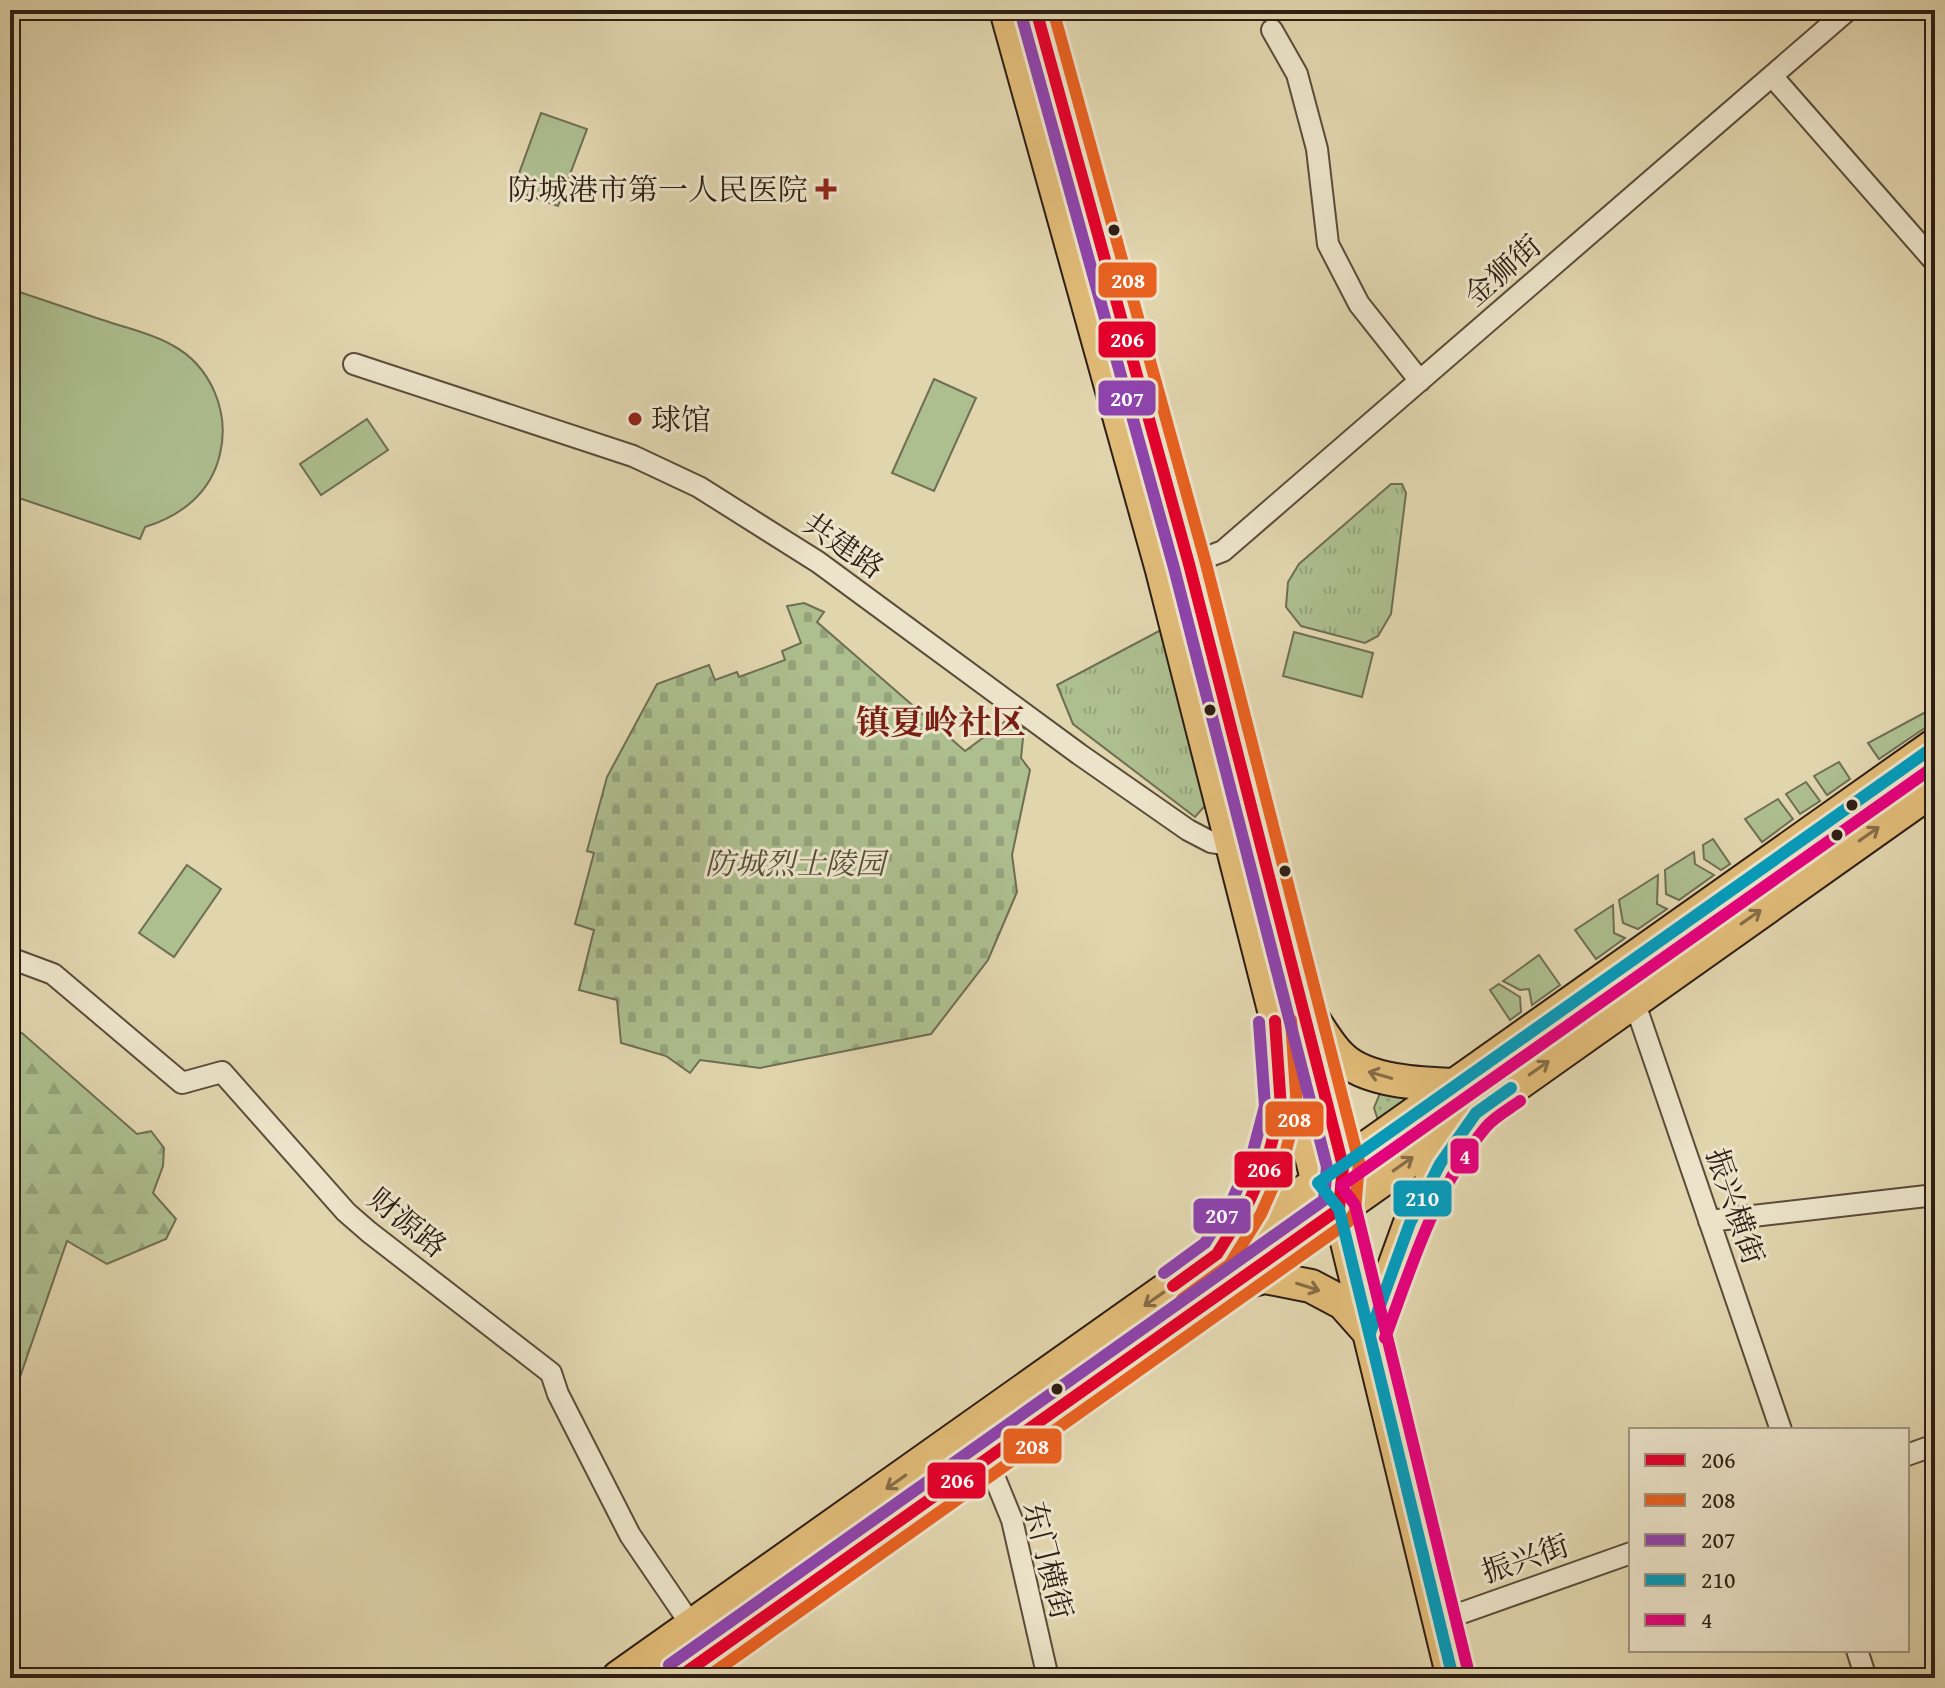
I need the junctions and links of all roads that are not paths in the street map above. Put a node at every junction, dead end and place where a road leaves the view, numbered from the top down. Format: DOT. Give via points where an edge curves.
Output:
graph roads {
  1 [pos="1006,10"];
  2 [pos="1036,10"];
  3 [pos="1848,10"];
  4 [pos="1272,30"];
  5 [pos="1772,76"];
  6 [pos="1935,262"];
  7 [pos="354,364"];
  8 [pos="1420,381"];
  9 [pos="1189,564"];
  10 [pos="1935,746"];
  11 [pos="1935,787"];
  12 [pos="1246,841"];
  13 [pos="10,958"];
  14 [pos="1634,1001"];
  15 [pos="1288,1008"];
  16 [pos="1457,1085"];
  17 [pos="1476,1113"];
  18 [pos="1330,1174"];
  19 [pos="1935,1195"];
  20 [pos="1339,1209"];
  21 [pos="1709,1221"];
  22 [pos="1217,1254"];
  23 [pos="1232,1285"];
  24 [pos="1370,1333"];
  25 [pos="1780,1428"];
  26 [pos="1935,1445"];
  27 [pos="1909,1454"];
  28 [pos="987,1459"];
  29 [pos="1629,1554"];
  30 [pos="1439,1621"];
  31 [pos="692,1626"];
  32 [pos="1858,1652"];
  33 [pos="619,1678"];
  34 [pos="678,1678"];
  35 [pos="1048,1678"];
  36 [pos="1453,1678"];
  37 [pos="1866,1678"];
  1 -- 12 [label="main road" via="1162,570"];
  2 -- 9 [label="main road"];
  3 -- 5 [label="street, 金狮街"];
  4 -- 8 [label="street" via="1297,74 1317,149 1328,244 1359,304"];
  5 -- 6 [label="street"];
  5 -- 8 [label="street, 金狮街"];
  7 -- 12 [label="street, 共建路" via="633,456 699,487 818,562 1188,830 1211,842"];
  8 -- 9 [label="street, 金狮街" via="1223,551"];
  9 -- 12 [label="main road"];
  10 -- 16 [label="highway"];
  14 -- 11 [label="highway, one-way"];
  12 -- 15 [label="main road"];
  13 -- 31 [label="street, 财源路" via="53,974 182,1083 222,1072 346,1212 551,1373 630,1535"];
  17 -- 14 [label="highway, one-way"];
  14 -- 21 [label="street, 振兴横街"];
  16 -- 15 [label="main road, one-way" via="1375,1076 1342,1059"];
  15 -- 18 [label="main road"];
  15 -- 22 [label="main road" via="1281,1108 1266,1164"];
  16 -- 18 [label="highway"];
  20 -- 17 [label="highway, one-way"];
  17 -- 24 [label="main road" via="1440,1164 1410,1223"];
  18 -- 20 [label="main road"];
  18 -- 22 [label="highway"];
  19 -- 21 [label="street"];
  20 -- 23 [label="highway"];
  20 -- 24 [label="main road"];
  21 -- 25 [label="street, 振兴横街"];
  22 -- 31 [label="highway, one-way"];
  23 -- 24 [label="main road, one-way" via="1265,1277 1311,1286 1343,1303"];
  23 -- 28 [label="highway"];
  24 -- 30 [label="main road"];
  26 -- 27 [label="street"];
  28 -- 34 [label="highway"];
  28 -- 35 [label="street, 东门横街" via="1012,1520"];
  29 -- 30 [label="street, 振兴街"];
  30 -- 36 [label="main road"];
  31 -- 33 [label="highway"];
  32 -- 37 [label="street"];
}
